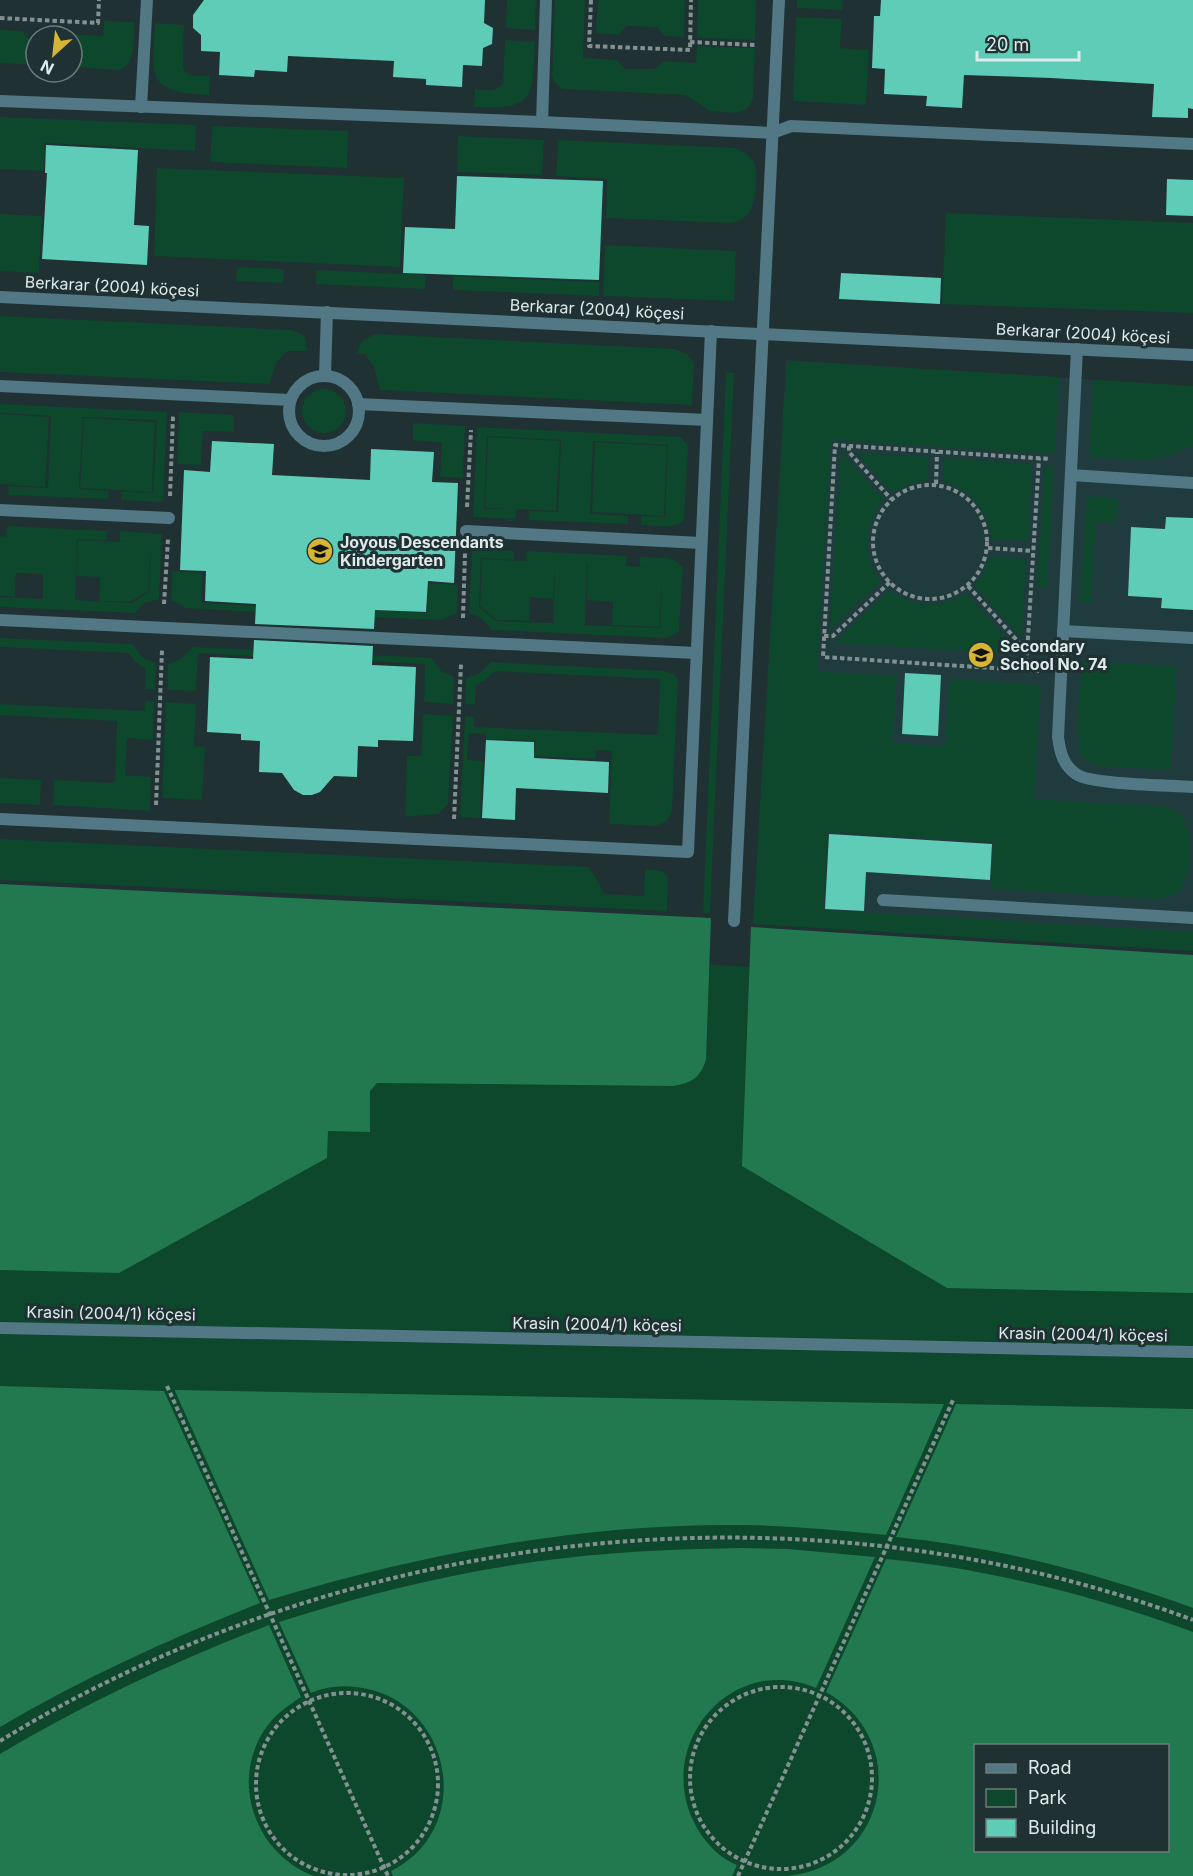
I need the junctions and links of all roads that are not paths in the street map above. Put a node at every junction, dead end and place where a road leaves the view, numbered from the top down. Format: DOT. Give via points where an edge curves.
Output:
graph roads {
  1 [pos="147,0"];
  2 [pos="546,0"];
  3 [pos="779,0"];
  4 [pos="0,101"];
  5 [pos="141,106"];
  6 [pos="542,122"];
  7 [pos="772,133"];
  8 [pos="1193,144"];
  9 [pos="0,297"];
  10 [pos="327,312"];
  11 [pos="711,331"];
  12 [pos="763,335"];
  13 [pos="1077,349"];
  14 [pos="1193,355"];
  15 [pos="325,375"];
  16 [pos="0,386"];
  17 [pos="290,400"];
  18 [pos="358,404"];
  19 [pos="706,420"];
  20 [pos="1071,475"];
  21 [pos="1193,483"];
  22 [pos="0,510"];
  23 [pos="169,518"];
  24 [pos="466,531"];
  25 [pos="701,543"];
  26 [pos="0,620"];
  27 [pos="1063,631"];
  28 [pos="1193,638"];
  29 [pos="696,653"];
  30 [pos="1193,787"];
  31 [pos="0,819"];
  32 [pos="883,900"];
  33 [pos="1193,918"];
  34 [pos="734,921"];
  35 [pos="0,1328"];
  36 [pos="1193,1352"];
  1 -- 5 [label="street"];
  2 -- 6 [label="street"];
  3 -- 7 [label="street"];
  4 -- 5 [label="street"];
  5 -- 6 [label="street"];
  6 -- 7 [label="street"];
  7 -- 8 [label="street" via="791,126"];
  7 -- 12 [label="street"];
  9 -- 10 [label="street, Berkarar (2004) köçesi"];
  10 -- 11 [label="street, Berkarar (2004) köçesi"];
  10 -- 15 [label="street"];
  11 -- 12 [label="street, Berkarar (2004) köçesi"];
  11 -- 19 [label="street"];
  12 -- 13 [label="street, Berkarar (2004) köçesi"];
  12 -- 34 [label="street"];
  13 -- 14 [label="street, Berkarar (2004) köçesi"];
  13 -- 20 [label="street"];
  15 -- 17 [label="street" via="304,381"];
  15 -- 18 [label="street" via="346,383"];
  16 -- 17 [label="street"];
  17 -- 18 [label="street" via="292,427 302,438 322,446 337,444 349,435 359,416"];
  18 -- 19 [label="street"];
  19 -- 25 [label="street"];
  20 -- 21 [label="street"];
  20 -- 27 [label="street"];
  22 -- 23 [label="street"];
  24 -- 25 [label="street"];
  25 -- 29 [label="street"];
  26 -- 29 [label="street"];
  27 -- 28 [label="street"];
  27 -- 30 [label="street" via="1058,737 1066,765 1077,776 1093,781"];
  29 -- 31 [label="street" via="688,852"];
  32 -- 33 [label="street"];
  35 -- 36 [label="street, Krasin (2004/1) köçesi"];
}
